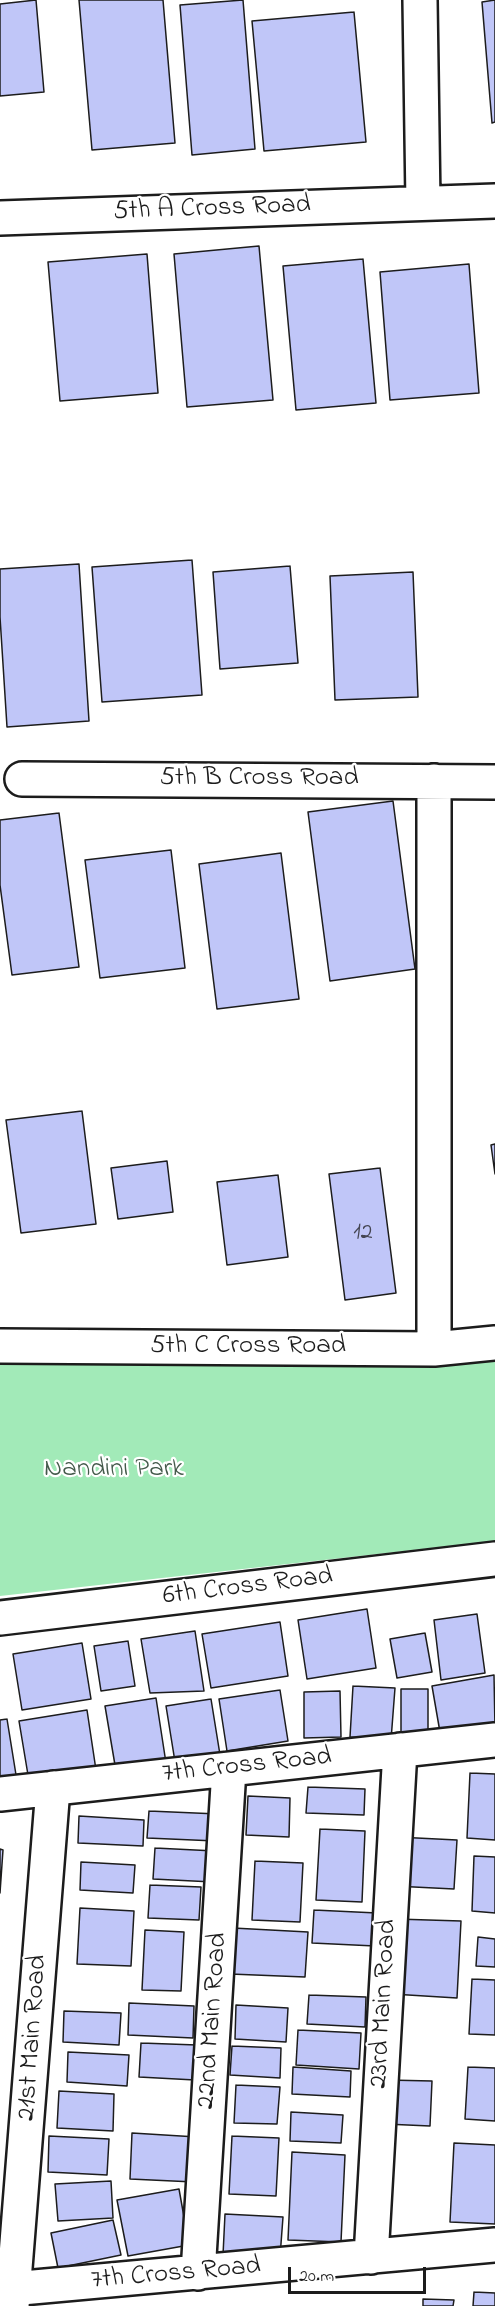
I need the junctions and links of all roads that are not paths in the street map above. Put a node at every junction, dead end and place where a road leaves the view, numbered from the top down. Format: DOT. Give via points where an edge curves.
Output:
graph roads {
  1 [pos="420,0"];
  2 [pos="495,201"];
  3 [pos="423,203"];
  4 [pos="0,218"];
  5 [pos="22,779"];
  6 [pos="434,781"];
  7 [pos="495,782"];
  8 [pos="495,1343"];
  9 [pos="0,1346"];
  10 [pos="434,1349"];
  11 [pos="495,1559"];
  12 [pos="0,1618"];
  13 [pos="495,1740"];
  14 [pos="400,1750"];
  15 [pos="229,1769"];
  16 [pos="53,1788"];
  17 [pos="0,1794"];
  18 [pos="495,2245"];
  19 [pos="371,2257"];
  20 [pos="198,2273"];
  21 [pos="9,2295"];
  1 -- 3 [label="street"];
  2 -- 3 [label="street, 5th A Cross Road"];
  3 -- 4 [label="street, 5th A Cross Road"];
  5 -- 6 [label="street, 5th B Cross Road"];
  6 -- 7 [label="street, 5th B Cross Road"];
  6 -- 10 [label="street"];
  8 -- 10 [label="street, 5th C Cross Road"];
  9 -- 10 [label="street, 5th C Cross Road"];
  11 -- 12 [label="street, 6th Cross Road"];
  13 -- 14 [label="street, 7th Cross Road"];
  14 -- 15 [label="street, 7th Cross Road"];
  14 -- 19 [label="street, 23rd Main Road"];
  15 -- 16 [label="street, 7th Cross Road"];
  15 -- 20 [label="street, 22nd Main Road"];
  16 -- 17 [label="street, 7th Cross Road"];
  16 -- 21 [label="street, 21st Main Road"];
  18 -- 19 [label="street, 7th Cross Road"];
  19 -- 20 [label="street, 7th Cross Road"];
  20 -- 21 [label="street, 7th Cross Road"];
}
